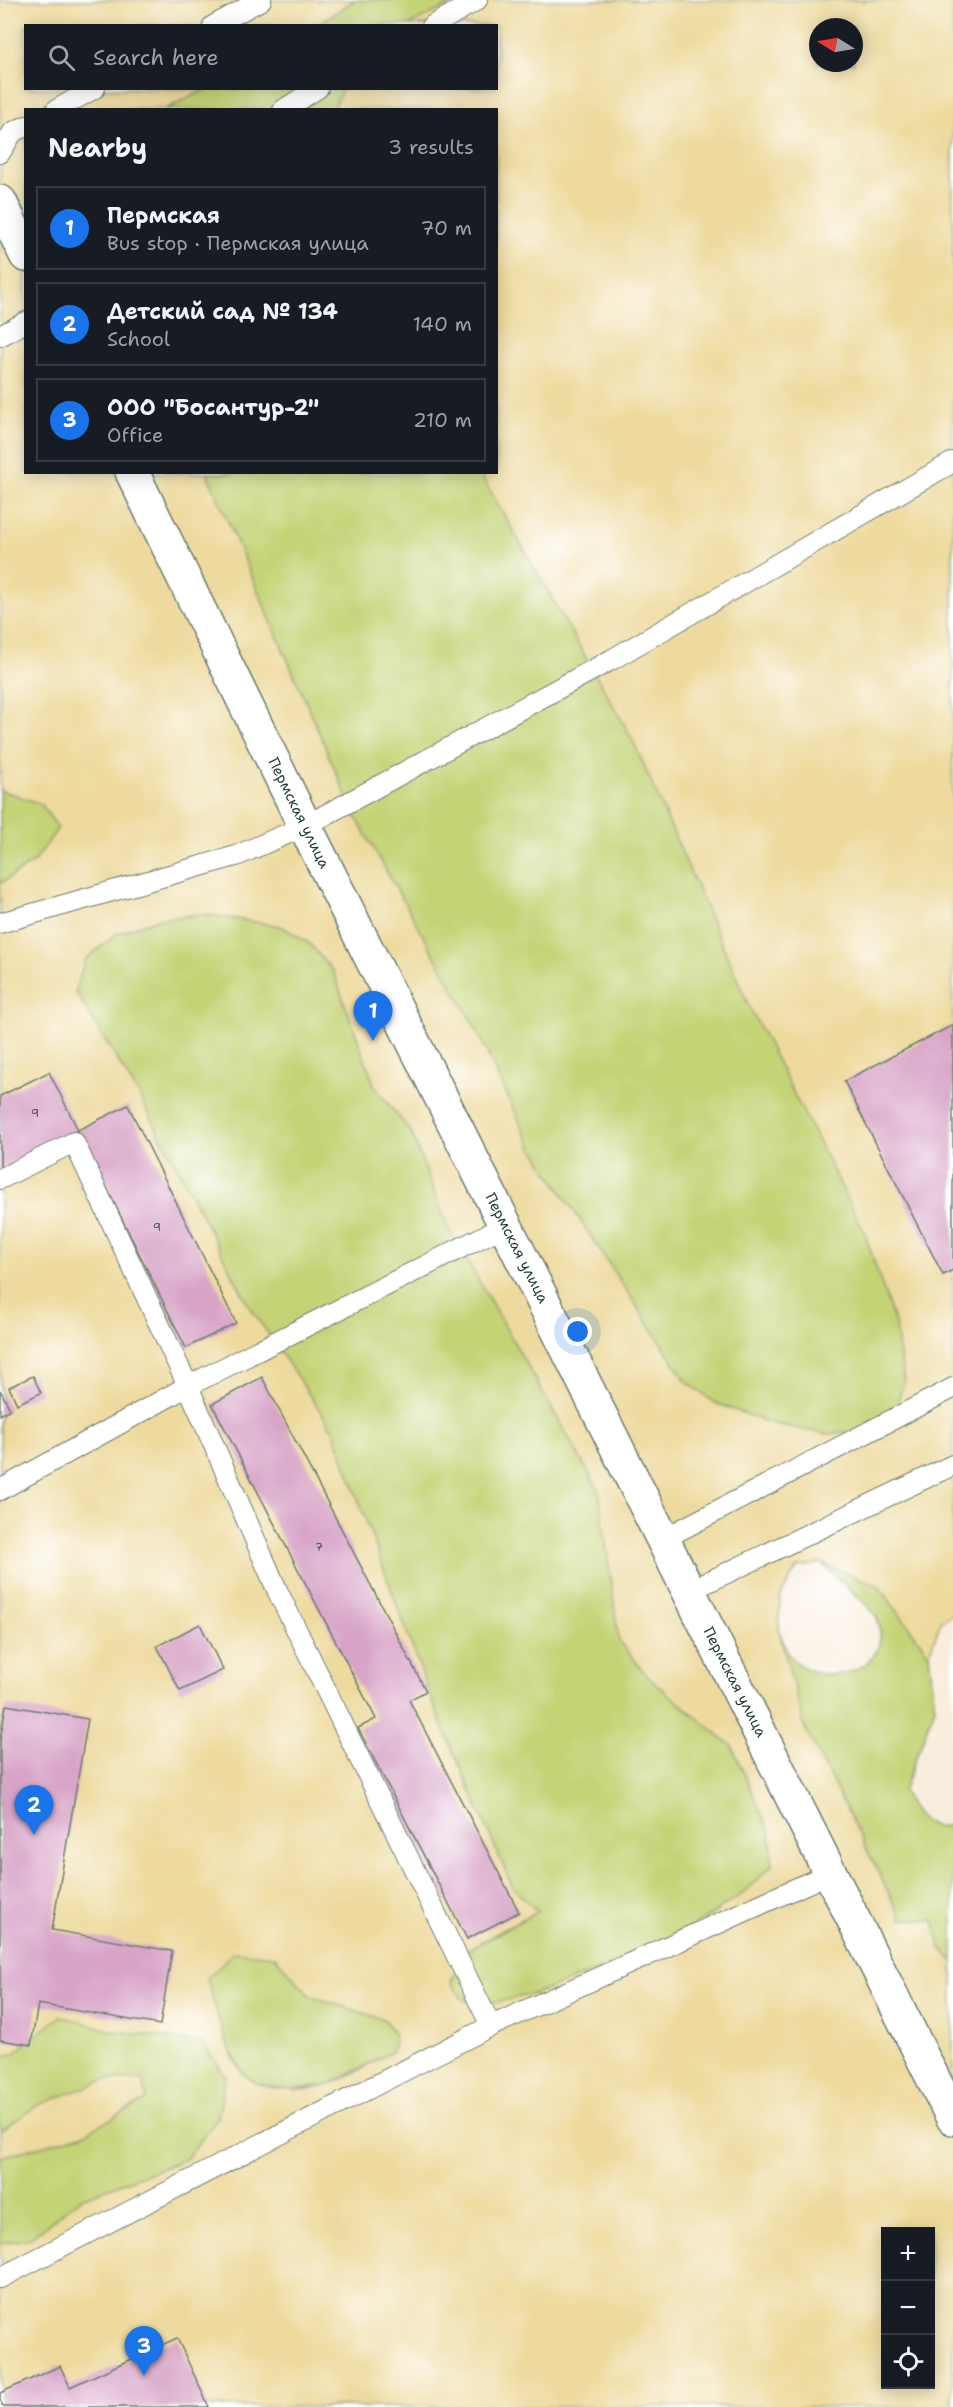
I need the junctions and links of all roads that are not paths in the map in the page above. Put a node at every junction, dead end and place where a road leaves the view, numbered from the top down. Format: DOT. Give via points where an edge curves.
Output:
graph roads {
  1 [pos="261,0"];
  2 [pos="477,0"];
  3 [pos="217,24"];
  4 [pos="435,24"];
  5 [pos="91,90"];
  6 [pos="315,90"];
  7 [pos="60,108"];
  8 [pos="286,108"];
  9 [pos="24,127"];
  10 [pos="0,153"];
  11 [pos="0,202"];
  12 [pos="24,251"];
  13 [pos="24,323"];
  14 [pos="0,336"];
  15 [pos="953,462"];
  16 [pos="133,474"];
  17 [pos="305,826"];
  18 [pos="0,923"];
  19 [pos="0,1179"];
  20 [pos="506,1225"];
  21 [pos="188,1386"];
  22 [pos="953,1389"];
  23 [pos="953,1465"];
  24 [pos="0,1490"];
  25 [pos="663,1539"];
  26 [pos="689,1591"];
  27 [pos="830,1873"];
  28 [pos="491,2026"];
  29 [pos="953,2118"];
  30 [pos="0,2278"];
  1 -- 3 [label="lane"];
  2 -- 4 [label="lane"];
  5 -- 7 [label="lane"];
  6 -- 8 [label="lane"];
  9 -- 10 [label="lane" via="13,132"];
  11 -- 12 [label="street"];
  13 -- 14 [label="lane"];
  15 -- 17 [label="lane" via="611,660"];
  16 -- 17 [label="street, Пермская улица"];
  17 -- 18 [label="lane" via="236,856"];
  17 -- 20 [label="street, Пермская улица"];
  19 -- 21 [label="lane" via="74,1142"];
  20 -- 21 [label="lane"];
  20 -- 25 [label="street, Пермская улица"];
  21 -- 24 [label="lane"];
  21 -- 28 [label="lane" via="278,1592"];
  22 -- 25 [label="lane"];
  23 -- 26 [label="lane"];
  25 -- 26 [label="street, Пермская улица"];
  26 -- 27 [label="street, Пермская улица"];
  27 -- 28 [label="lane"];
  27 -- 29 [label="street, Пермская улица"];
  28 -- 30 [label="lane"];
}
